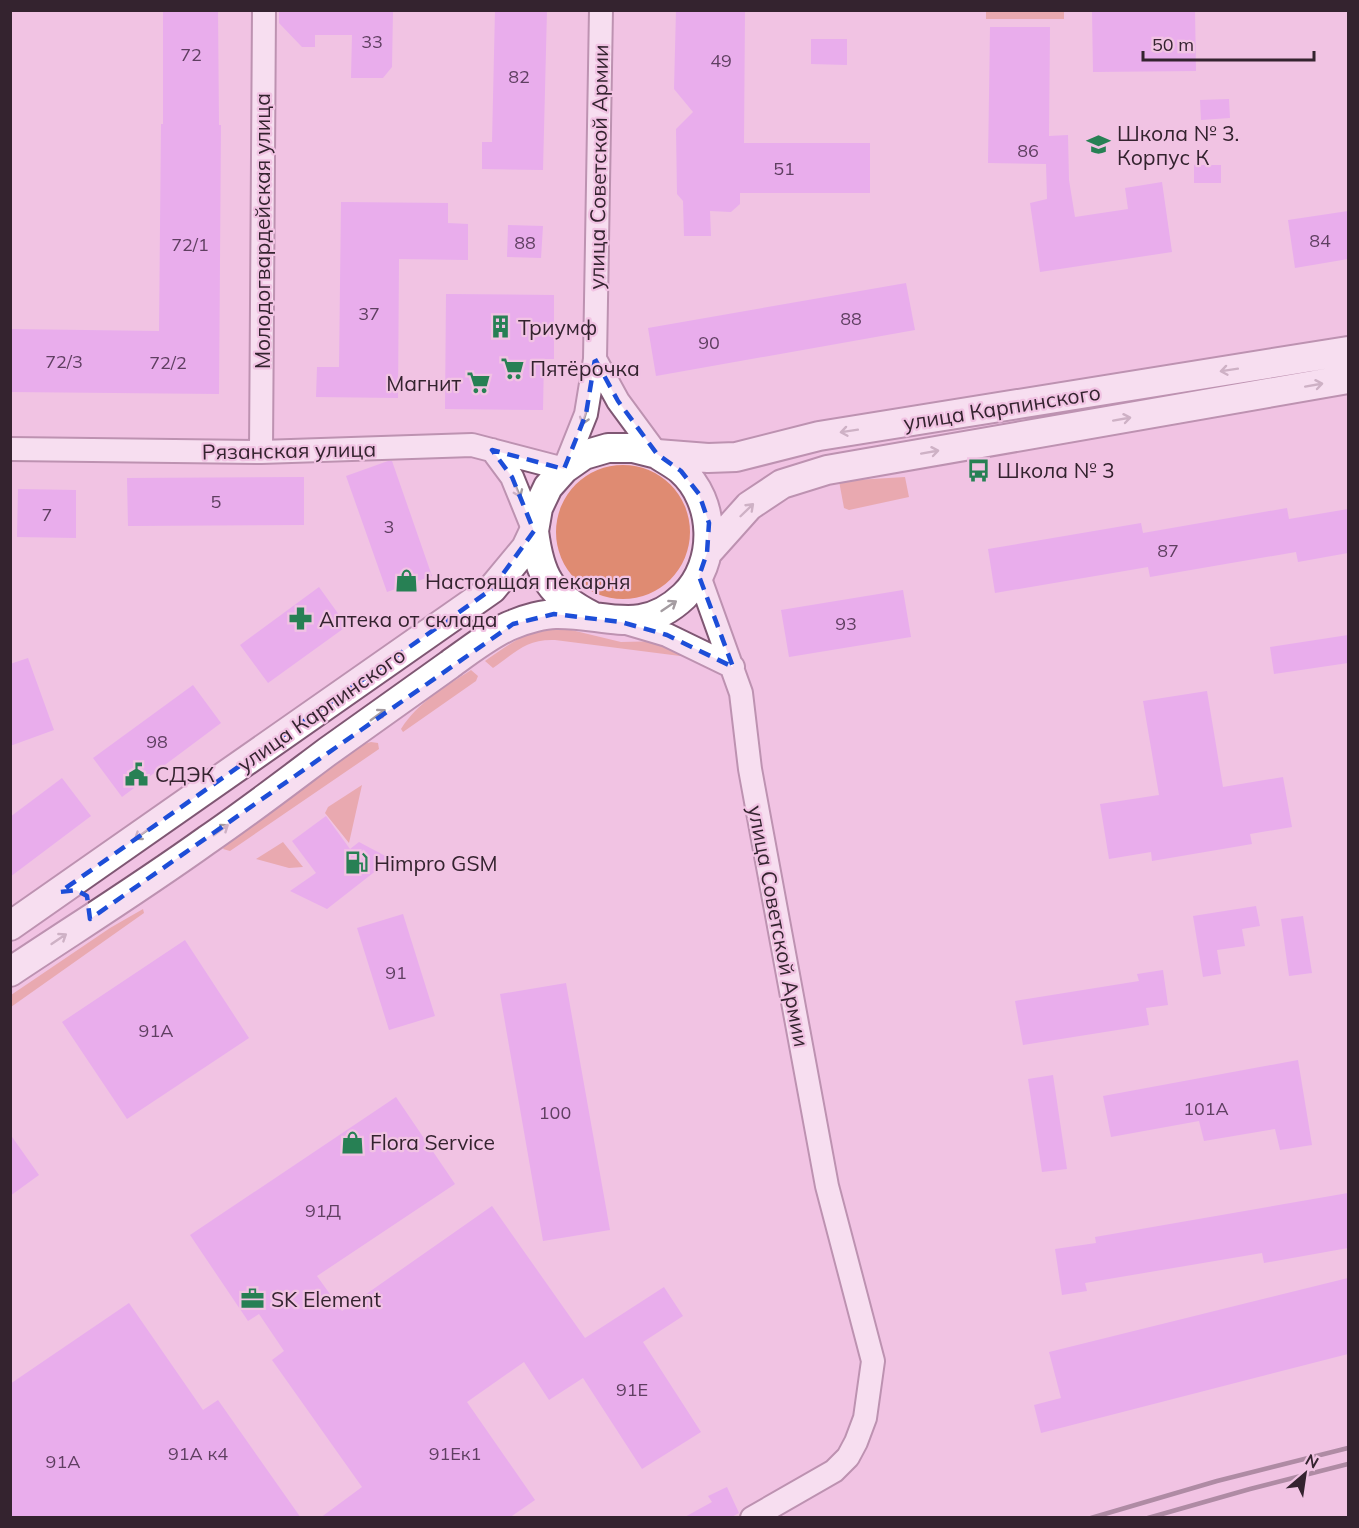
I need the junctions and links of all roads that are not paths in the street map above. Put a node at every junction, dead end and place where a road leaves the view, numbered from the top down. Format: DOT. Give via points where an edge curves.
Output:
graph roads {
  1 [pos="264,10"];
  2 [pos="600,10"];
  3 [pos="1348,351"];
  4 [pos="595,359"];
  5 [pos="1348,379"];
  6 [pos="10,449"];
  7 [pos="492,450"];
  8 [pos="261,452"];
  9 [pos="657,454"];
  10 [pos="564,469"];
  11 [pos="534,531"];
  12 [pos="703,564"];
  13 [pos="607,620"];
  14 [pos="733,667"];
  15 [pos="60,892"];
  16 [pos="90,919"];
  17 [pos="10,926"];
  18 [pos="10,972"];
  19 [pos="752,1518"];
  1 -- 8 [label="street, Молодогвардейская улица"];
  2 -- 4 [label="street, улица Советской Армии"];
  3 -- 9 [label="main road, улица Карпинского, one-way" via="819,436 736,458"];
  4 -- 9 [label="street" via="618,401"];
  4 -- 10 [label="street, улица Советской Армии, one-way" via="586,414"];
  12 -- 5 [label="main road, улица Карпинского, one-way" via="749,507 782,484 827,470"];
  6 -- 8 [label="street, Рязанская улица"];
  7 -- 8 [label="street, Рязанская улица" via="472,445"];
  7 -- 10 [label="street, Рязанская улица"];
  7 -- 11 [label="street, one-way" via="512,477"];
  9 -- 10 [label="main road, улица Карпинского" via="633,448 608,448 584,455"];
  9 -- 12 [label="main road, улица Карпинского" via="681,471 699,494 708,523"];
  10 -- 11 [label="main road, улица Карпинского" via="548,487 538,508"];
  11 -- 13 [label="main road, улица Карпинского" via="538,559 550,584 569,604"];
  11 -- 15 [label="main road, улица Карпинского, one-way" via="526,548 492,589"];
  13 -- 12 [label="main road, улица Карпинского, one-way" via="645,619 666,610 685,595"];
  12 -- 14 [label="street, улица Советской Армии"];
  13 -- 14 [label="street" via="667,635"];
  16 -- 13 [label="main road, улица Карпинского, one-way" via="513,624 554,614"];
  14 -- 19 [label="street, улица Советской Армии" via="741,693 750,769 828,1186 873,1361 865,1418 848,1457 834,1471"];
  15 -- 16 [label="main road" via="76,890 87,896"];
  15 -- 17 [label="main road, улица Карпинского"];
  18 -- 16 [label="main road, улица Карпинского, one-way"];
}
